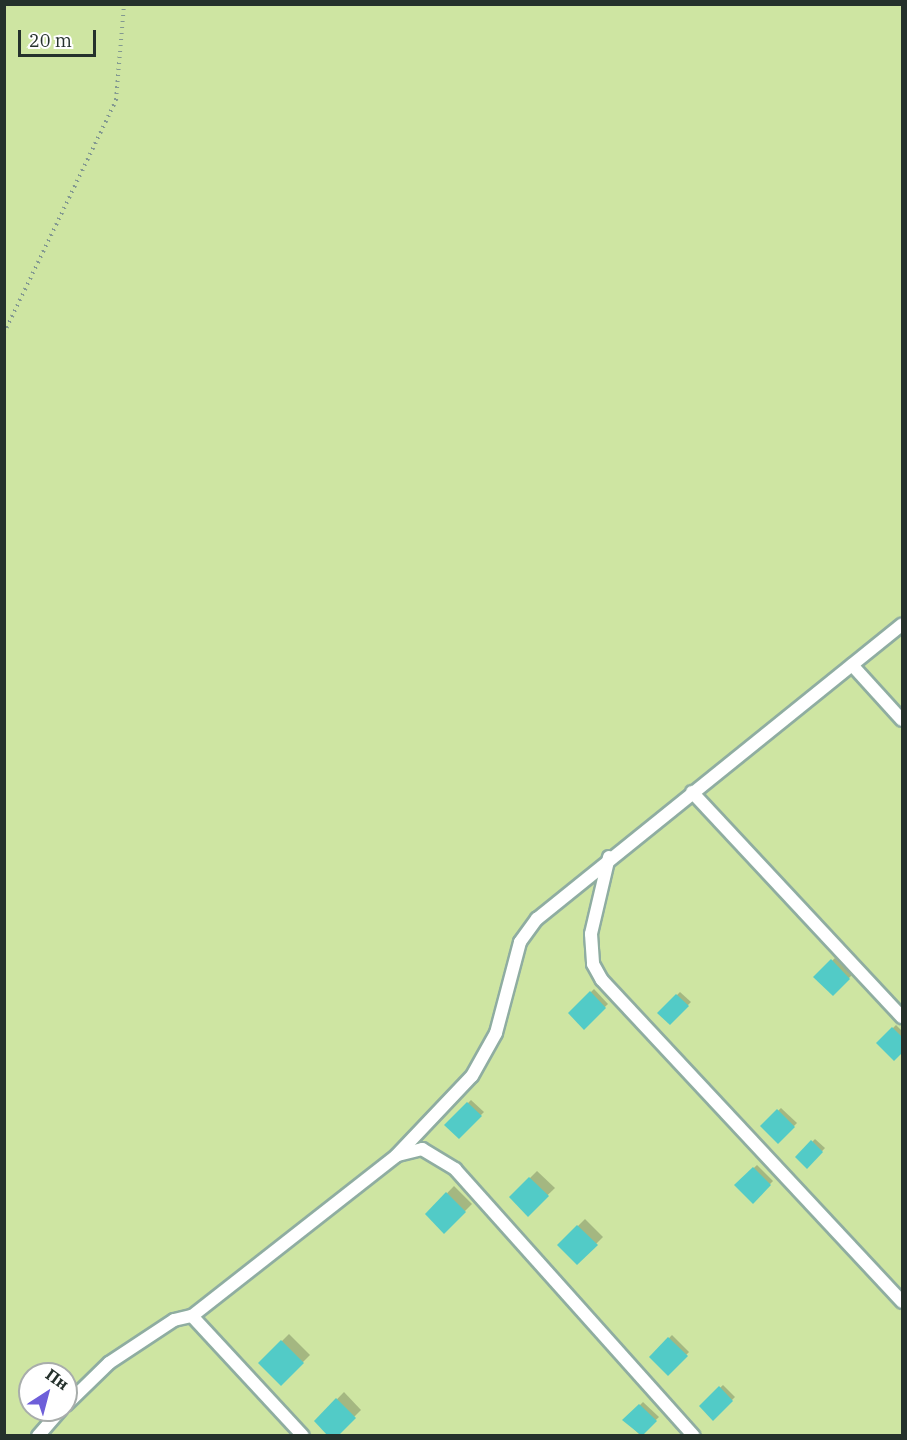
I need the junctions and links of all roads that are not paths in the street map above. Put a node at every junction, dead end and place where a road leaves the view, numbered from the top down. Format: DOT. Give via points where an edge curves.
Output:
graph roads {
  1 [pos="903,625"];
  2 [pos="852,665"];
  3 [pos="903,720"];
  4 [pos="692,792"];
  5 [pos="609,857"];
  6 [pos="903,1017"];
  7 [pos="396,1156"];
  8 [pos="903,1302"];
  9 [pos="192,1317"];
  10 [pos="78,1393"];
  11 [pos="50,1422"];
  12 [pos="38,1436"];
  13 [pos="303,1436"];
  14 [pos="694,1436"];
  1 -- 2 [label="lane"];
  2 -- 3 [label="lane"];
  2 -- 4 [label="lane"];
  4 -- 5 [label="lane"];
  4 -- 6 [label="lane"];
  5 -- 7 [label="lane" via="525,935 496,1033 472,1076"];
  5 -- 8 [label="lane" via="591,934 593,964 602,980"];
  7 -- 9 [label="lane"];
  7 -- 14 [label="lane" via="422,1149 455,1169"];
  9 -- 10 [label="lane" via="174,1320 109,1362"];
  9 -- 13 [label="lane"];
  11 -- 12 [label="lane"];
}
